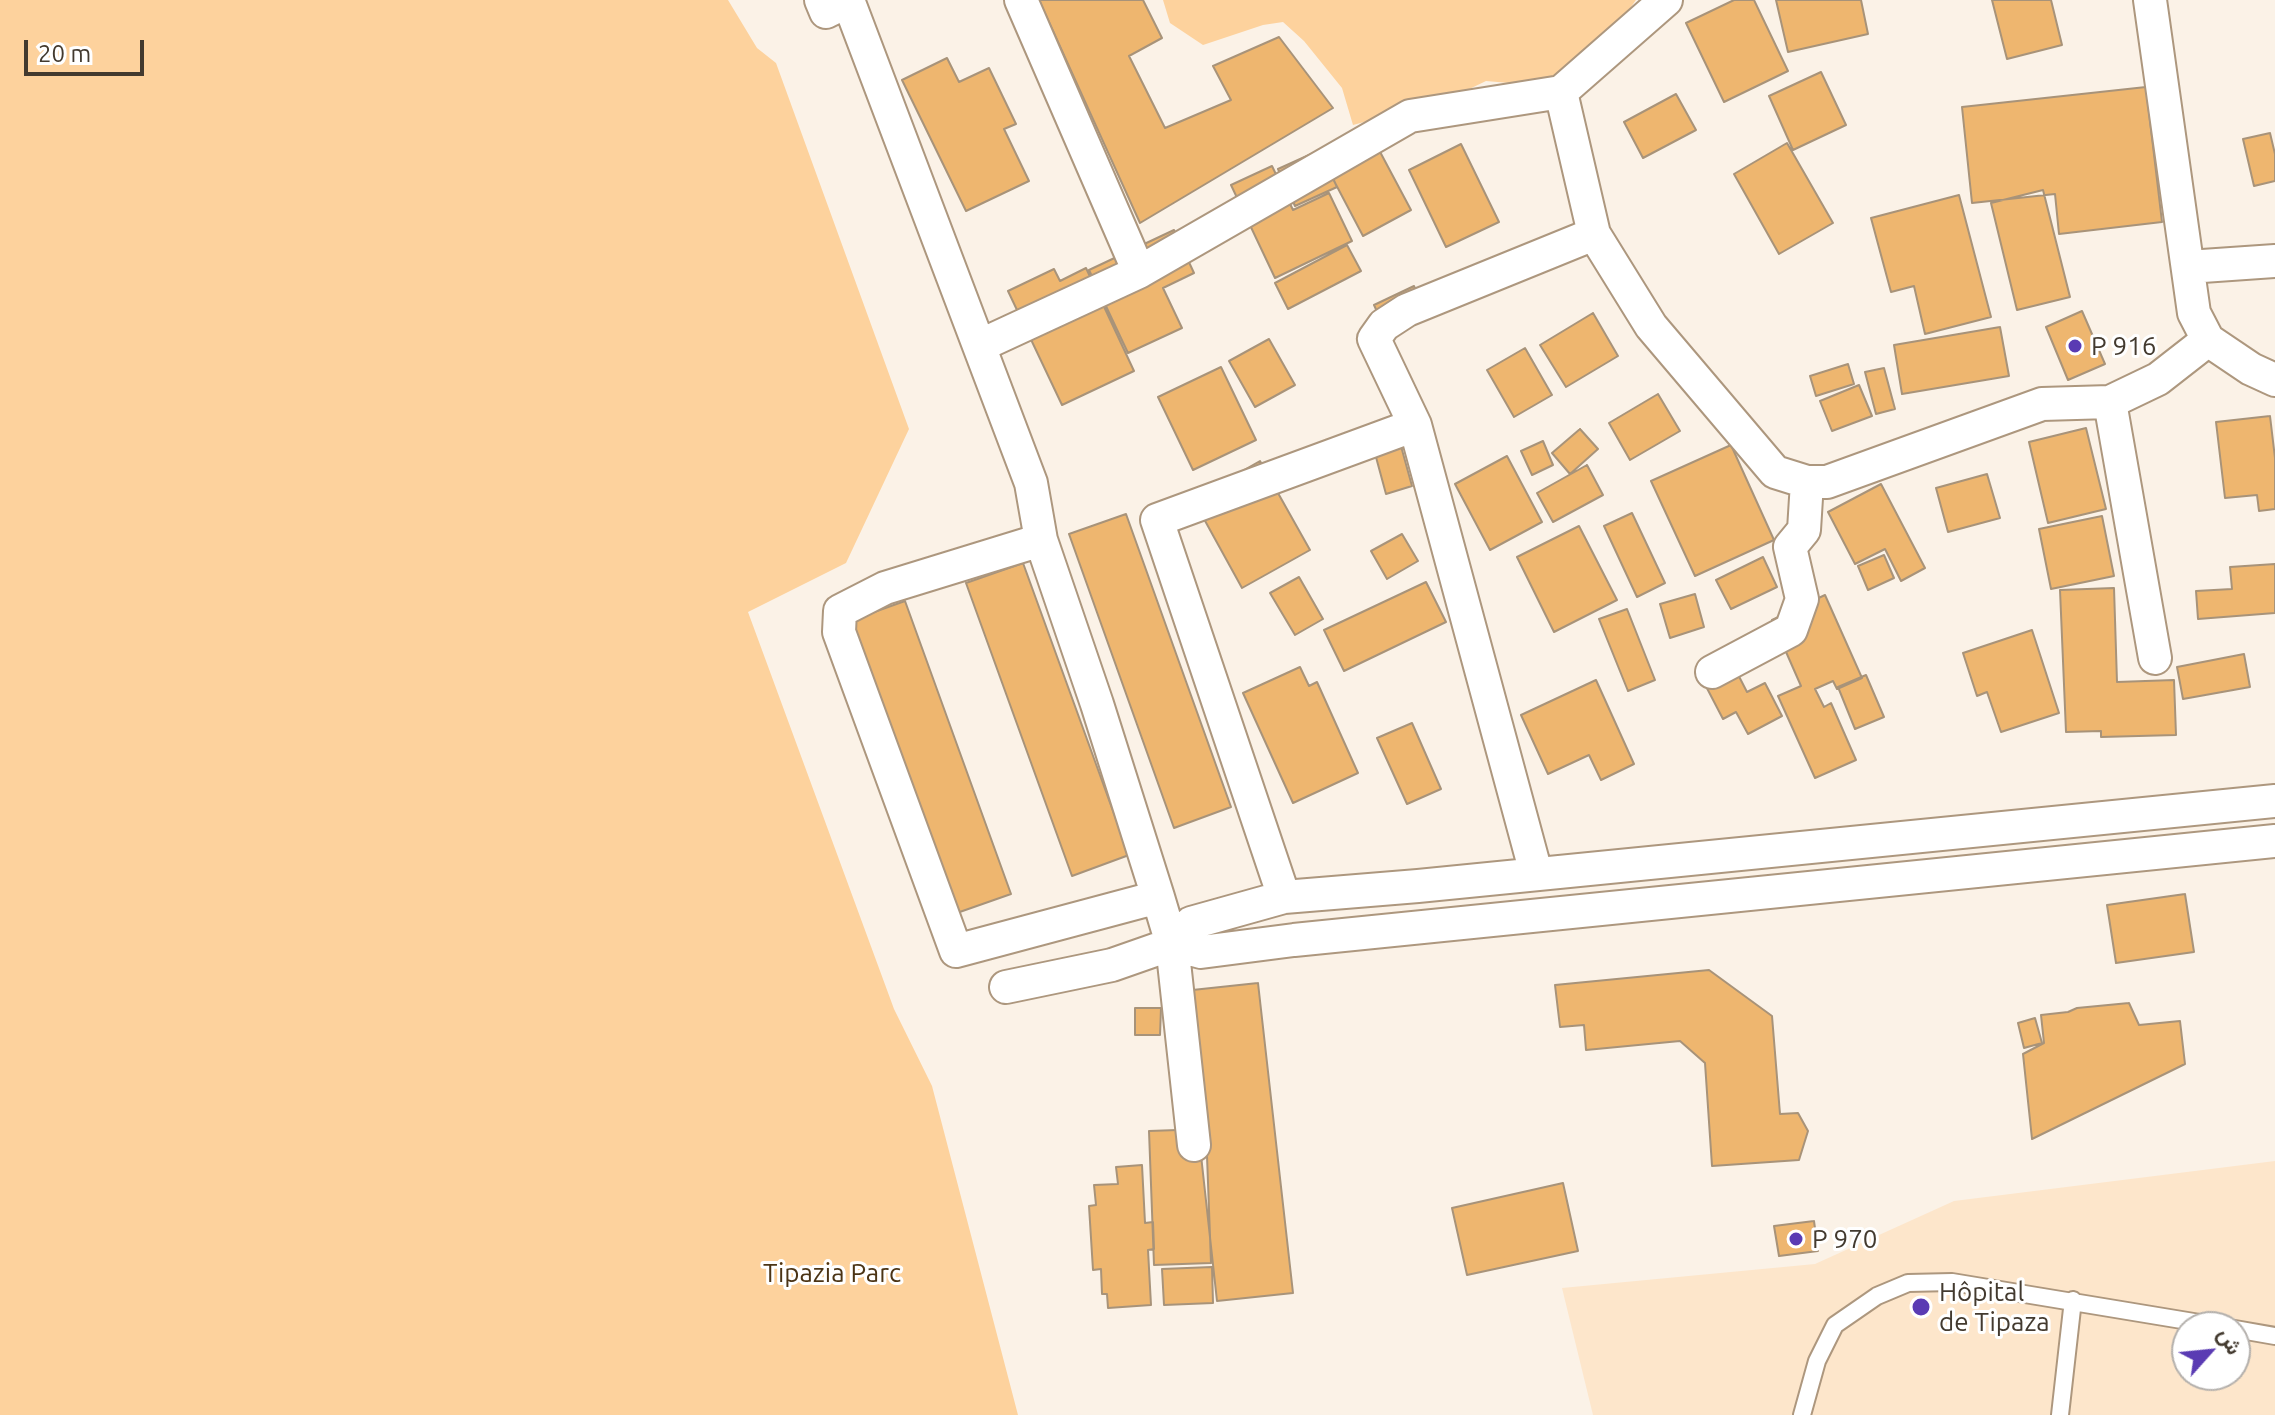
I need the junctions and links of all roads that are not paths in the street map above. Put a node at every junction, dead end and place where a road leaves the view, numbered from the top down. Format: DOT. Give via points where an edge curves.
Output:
graph roads {
  1 [pos="839,0"];
  2 [pos="1021,0"];
  3 [pos="1666,0"];
  4 [pos="2150,0"];
  5 [pos="1561,92"];
  6 [pos="1594,234"];
  7 [pos="2275,261"];
  8 [pos="2188,267"];
  9 [pos="1139,272"];
  10 [pos="2208,340"];
  11 [pos="979,346"];
  12 [pos="2275,380"];
  13 [pos="2110,402"];
  14 [pos="1415,425"];
  15 [pos="1807,482"];
  16 [pos="1041,540"];
  17 [pos="2155,658"];
  18 [pos="1712,672"];
  19 [pos="2275,801"];
  20 [pos="2275,841"];
  21 [pos="1536,873"];
  22 [pos="1158,897"];
  23 [pos="1284,897"];
  24 [pos="1172,944"];
  25 [pos="1006,987"];
  26 [pos="1194,1145"];
  27 [pos="2073,1300"];
  28 [pos="2171,1318"];
  29 [pos="2251,1332"];
  30 [pos="2275,1336"];
  31 [pos="1802,1415"];
  32 [pos="2060,1415"];
  1 -- 11 [label="street"];
  2 -- 9 [label="street"];
  3 -- 5 [label="street"];
  4 -- 8 [label="street"];
  5 -- 6 [label="street"];
  5 -- 9 [label="street" via="1410,116"];
  6 -- 14 [label="street" via="1407,310 1384,325 1374,339"];
  6 -- 15 [label="street" via="1651,326 1775,472"];
  7 -- 8 [label="street"];
  8 -- 10 [label="street" via="2194,313"];
  9 -- 11 [label="street"];
  10 -- 12 [label="street"];
  10 -- 13 [label="street" via="2158,379"];
  11 -- 16 [label="street" via="1031,483"];
  13 -- 15 [label="street" via="2042,404 1827,482"];
  13 -- 17 [label="street"];
  14 -- 21 [label="street"];
  14 -- 23 [label="street" via="1157,520"];
  15 -- 18 [label="street" via="1804,530 1790,547 1802,599 1791,630"];
  16 -- 22 [label="street"];
  16 -- 22 [label="street" via="885,588 840,611 839,632 956,951"];
  19 -- 21 [label="street"];
  20 -- 24 [label="street" via="1201,952"];
  21 -- 23 [label="street"];
  22 -- 24 [label="street"];
  23 -- 24 [label="street" via="1191,923"];
  24 -- 25 [label="street" via="1112,965"];
  24 -- 26 [label="street"];
  27 -- 28 [label="lane"];
  27 -- 31 [label="lane" via="1952,1282 1908,1283 1877,1296 1835,1325 1817,1361"];
  27 -- 32 [label="lane"];
  29 -- 30 [label="lane"];
}
